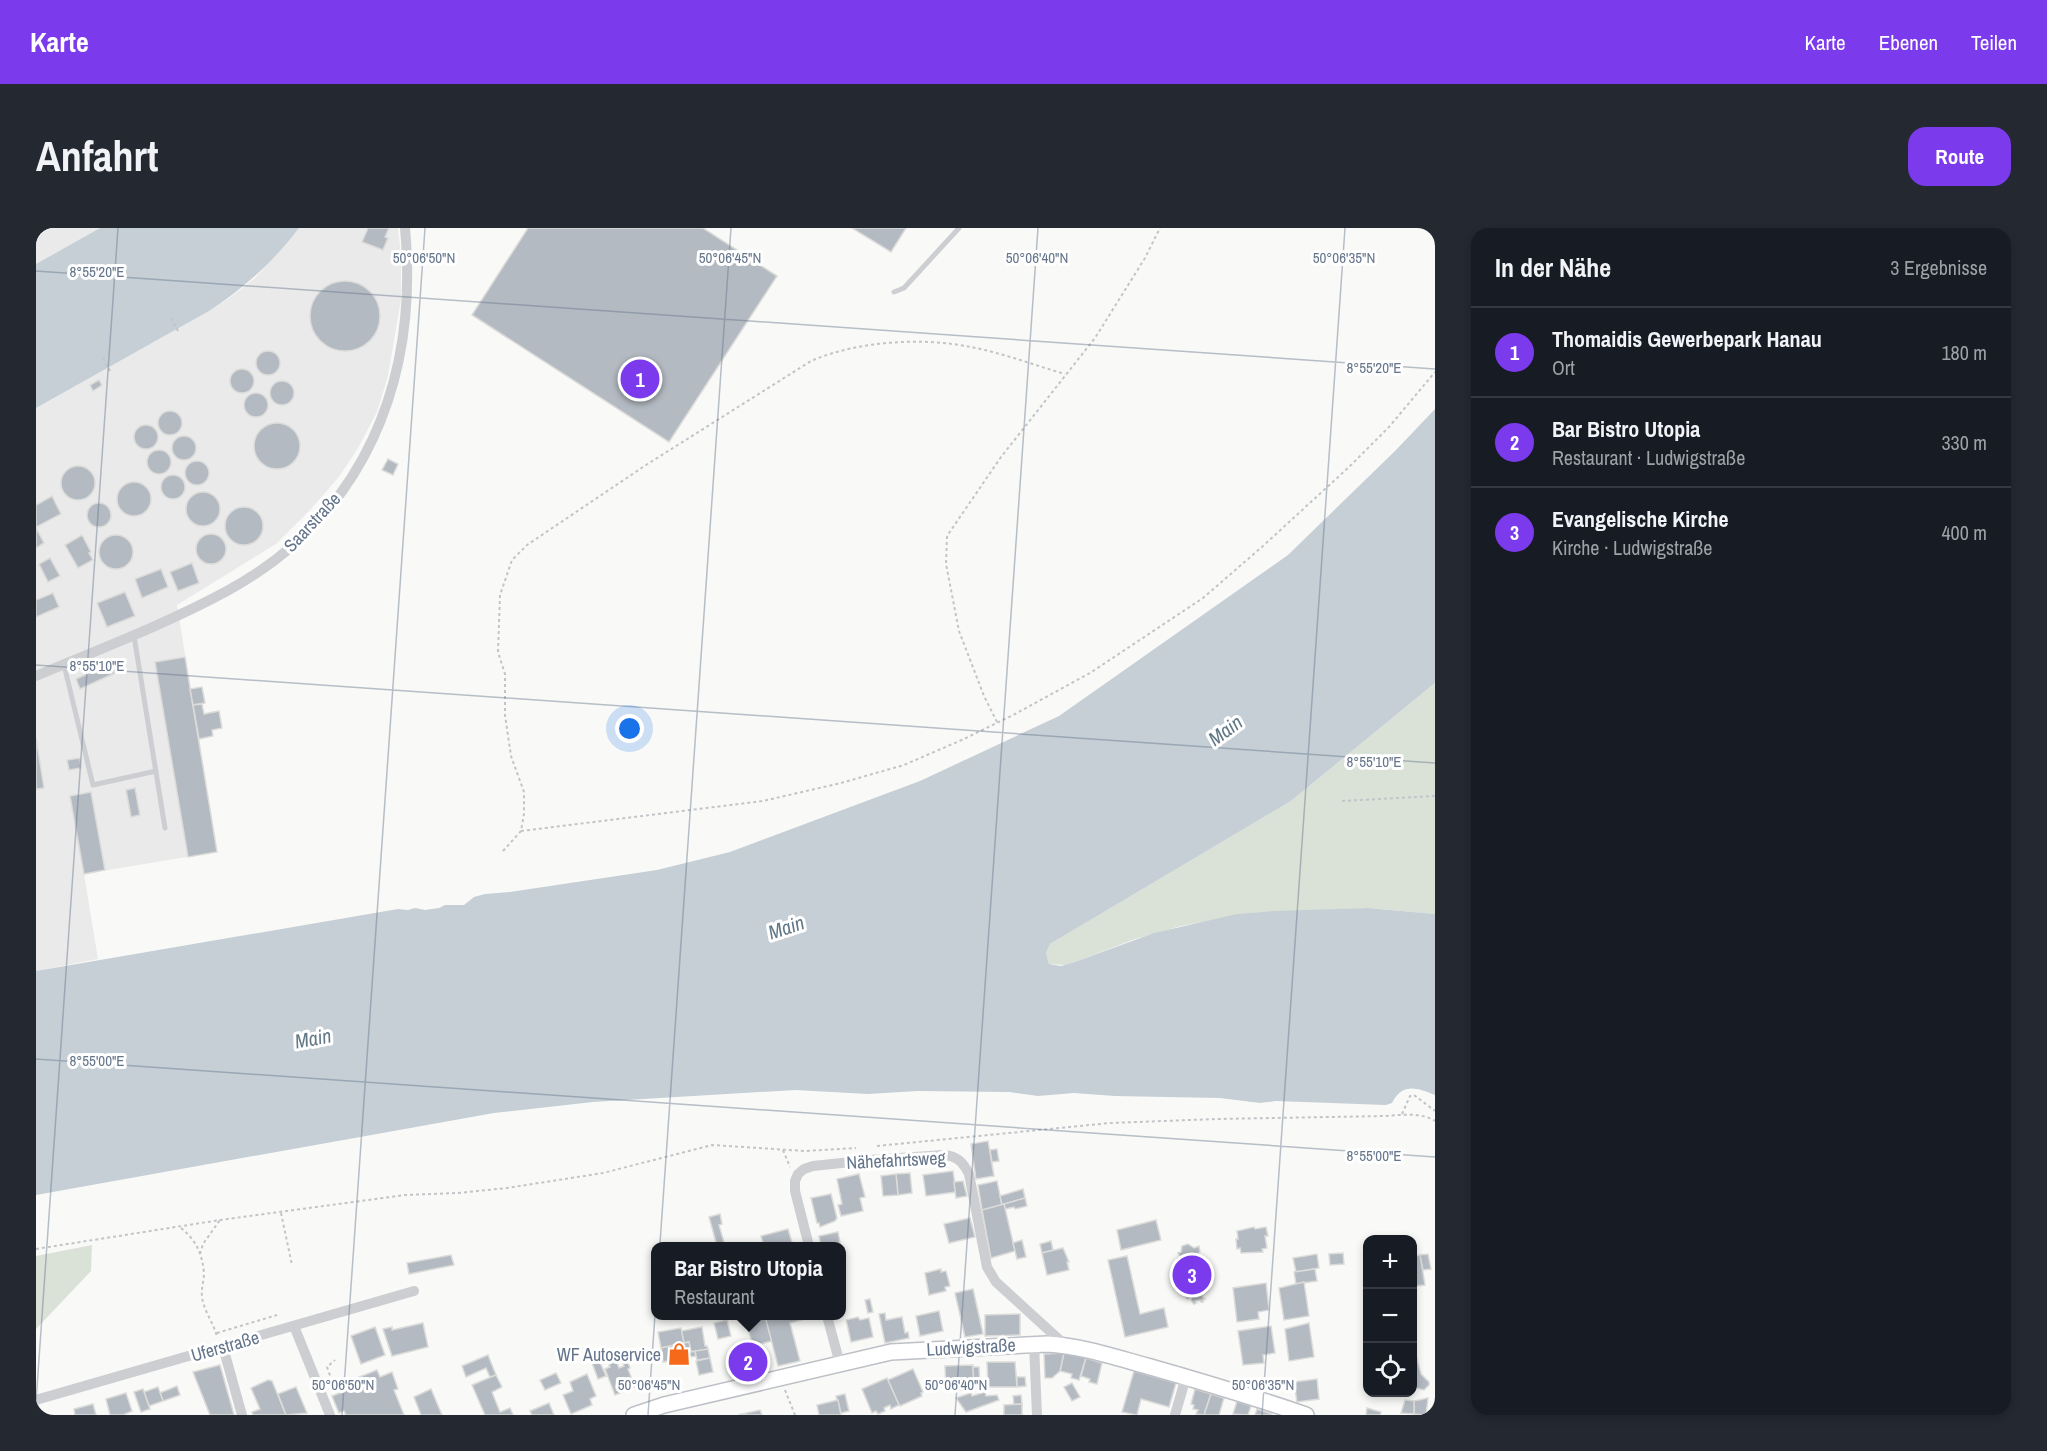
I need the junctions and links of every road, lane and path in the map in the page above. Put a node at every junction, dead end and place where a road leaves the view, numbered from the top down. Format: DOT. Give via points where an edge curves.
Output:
graph roads {
  1 [pos="405,228"];
  2 [pos="959,228"];
  3 [pos="1160,228"];
  4 [pos="894,292"];
  5 [pos="171,318"];
  6 [pos="178,331"];
  7 [pos="103,358"];
  8 [pos="110,371"];
  9 [pos="1435,372"];
  10 [pos="1065,374"];
  11 [pos="134,634"];
  12 [pos="63,664"];
  13 [pos="36,676"];
  14 [pos="997,723"];
  15 [pos="156,771"];
  16 [pos="1435,796"];
  17 [pos="1342,801"];
  18 [pos="165,828"];
  19 [pos="521,831"];
  20 [pos="503,851"];
  21 [pos="1435,1112"];
  22 [pos="1402,1114"];
  23 [pos="1435,1121"];
  24 [pos="873,1147"];
  25 [pos="861,1148"];
  26 [pos="281,1213"];
  27 [pos="220,1220"];
  28 [pos="180,1227"];
  29 [pos="808,1242"];
  30 [pos="36,1249"];
  31 [pos="200,1254"];
  32 [pos="292,1265"];
  33 [pos="414,1291"];
  34 [pos="277,1315"];
  35 [pos="828,1320"];
  36 [pos="294,1326"];
  37 [pos="216,1333"];
  38 [pos="1034,1344"];
  39 [pos="221,1345"];
  40 [pos="1065,1345"];
  41 [pos="335,1360"];
  42 [pos="840,1364"];
  43 [pos="1186,1377"];
  44 [pos="781,1378"];
  45 [pos="332,1382"];
  46 [pos="36,1400"];
  47 [pos="665,1410"];
  48 [pos="242,1415"];
  49 [pos="330,1415"];
  50 [pos="634,1415"];
  51 [pos="795,1415"];
  52 [pos="1037,1415"];
  53 [pos="1175,1415"];
  54 [pos="1306,1415"];
  1 -- 11 [label="street, Saarstraße" via="408,303 400,360 384,416 353,474 314,525 278,558 228,590"];
  2 -- 4 [label="lane" via="904,288"];
  3 -- 10 [label="path" via="1095,338"];
  5 -- 6 [label="path"];
  7 -- 8 [label="path"];
  9 -- 14 [label="path" via="1349,467 1203,598 1090,673"];
  10 -- 14 [label="path" via="1000,457 947,536 946,564 959,631"];
  10 -- 19 [label="path" via="942,342 861,346 832,352 656,459 527,545 512,560 500,595 498,652 506,674 505,715 511,756 524,792"];
  11 -- 12 [label="street, Saarstraße"];
  11 -- 15 [label="lane"];
  12 -- 13 [label="street, Saarstraße"];
  12 -- 15 [label="lane" via="93,785"];
  14 -- 19 [label="path" via="904,765 763,801"];
  15 -- 18 [label="lane"];
  16 -- 17 [label="path"];
  19 -- 20 [label="path"];
  21 -- 22 [label="path" via="1414,1095"];
  22 -- 23 [label="path"];
  22 -- 24 [label="path" via="1110,1124"];
  25 -- 26 [label="path" via="805,1151 712,1144 603,1173 507,1188 405,1194"];
  26 -- 27 [label="path"];
  26 -- 32 [label="path"];
  27 -- 28 [label="path"];
  27 -- 31 [label="path"];
  28 -- 30 [label="path"];
  28 -- 31 [label="path" via="197,1244"];
  29 -- 40 [label="street, Nähefahrtsweg" via="795,1181 804,1169 881,1159 956,1157 969,1174 990,1275"];
  31 -- 37 [label="path" via="204,1274 202,1296"];
  33 -- 36 [label="street, Uferstraße"];
  34 -- 37 [label="path"];
  35 -- 42 [label="street"];
  36 -- 39 [label="street, Uferstraße"];
  36 -- 49 [label="street"];
  37 -- 39 [label="path"];
  38 -- 40 [label="main road, Ludwigstraße"];
  38 -- 42 [label="main road, Ludwigstraße" via="904,1350"];
  38 -- 52 [label="street"];
  39 -- 46 [label="street, Uferstraße"];
  39 -- 48 [label="street"];
  40 -- 43 [label="main road, Ludwigstraße"];
  41 -- 45 [label="path" via="327,1367"];
  42 -- 44 [label="main road, Ludwigstraße"];
  43 -- 53 [label="street"];
  43 -- 54 [label="main road, Ludwigstraße"];
  44 -- 47 [label="main road, Ludwigstraße"];
  44 -- 51 [label="path"];
  47 -- 50 [label="main road, Ludwigstraße"];
}
